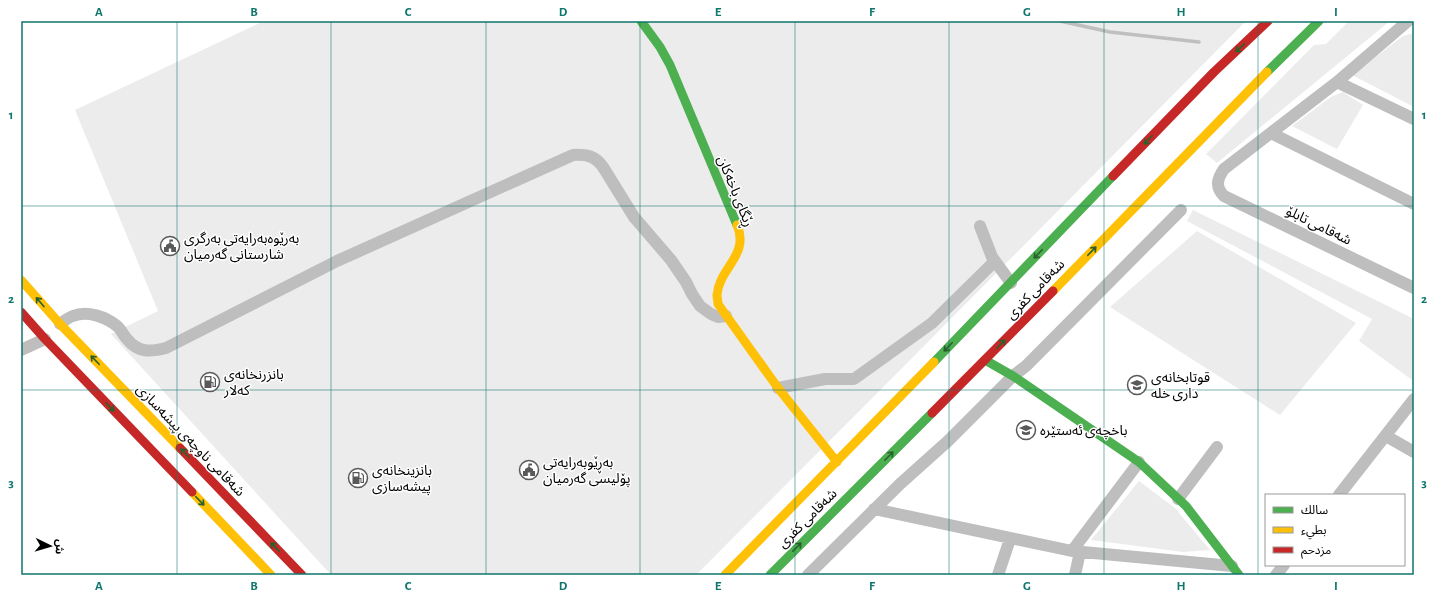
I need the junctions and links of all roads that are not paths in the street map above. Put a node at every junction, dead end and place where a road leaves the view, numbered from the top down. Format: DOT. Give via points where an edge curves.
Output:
graph roads {
  1 [pos="641,21"];
  2 [pos="1319,21"];
  3 [pos="1408,21"];
  4 [pos="1261,26"];
  5 [pos="1337,82"];
  6 [pos="1414,119"];
  7 [pos="1271,133"];
  8 [pos="1414,204"];
  9 [pos="1181,210"];
  10 [pos="980,226"];
  11 [pos="995,261"];
  12 [pos="21,280"];
  13 [pos="1011,282"];
  14 [pos="1414,288"];
  15 [pos="21,312"];
  16 [pos="726,316"];
  17 [pos="52,331"];
  18 [pos="21,350"];
  19 [pos="985,360"];
  20 [pos="1013,376"];
  21 [pos="778,388"];
  22 [pos="1414,399"];
  23 [pos="1386,436"];
  24 [pos="1217,447"];
  25 [pos="1414,452"];
  26 [pos="837,462"];
  27 [pos="1139,462"];
  28 [pos="1340,494"];
  29 [pos="1178,499"];
  30 [pos="874,509"];
  31 [pos="1010,539"];
  32 [pos="1076,552"];
  33 [pos="1283,566"];
  34 [pos="1236,570"];
  35 [pos="271,575"];
  36 [pos="302,575"];
  37 [pos="725,575"];
  38 [pos="770,575"];
  39 [pos="808,575"];
  40 [pos="998,575"];
  41 [pos="1076,575"];
  42 [pos="1276,575"];
  1 -- 16 [label="main road, ڕێگای باخەکان" via="670,65 739,230 741,240 738,249 717,294 718,304"];
  19 -- 2 [label="main road, شەقامی کفری, one-way" via="1281,52"];
  3 -- 5 [label="street"];
  4 -- 13 [label="main road, شەقامی کفری, one-way"];
  5 -- 6 [label="street"];
  5 -- 7 [label="street"];
  7 -- 8 [label="street"];
  7 -- 14 [label="street, شەقامی تابلۆ" via="1219,175 1217,184 1224,196"];
  9 -- 20 [label="street" via="1026,366"];
  10 -- 11 [label="street"];
  11 -- 13 [label="street"];
  11 -- 21 [label="street" via="932,323 854,379 824,379"];
  17 -- 12 [label="main road, one-way"];
  13 -- 26 [label="main road, شەقامی کفری, one-way"];
  15 -- 17 [label="main road"];
  16 -- 17 [label="street" via="711,314 700,306 671,260 634,217 598,160 581,154 573,155 337,261 166,348 153,351 140,349 128,340 118,326 91,314 74,315"];
  16 -- 21 [label="main road, ڕێگای باخەکان"];
  17 -- 18 [label="street"];
  17 -- 35 [label="main road, one-way"];
  36 -- 17 [label="main road, شەقامی ناوچەی پیشەسازی, one-way"];
  19 -- 20 [label="main road"];
  38 -- 19 [label="main road, شەقامی کفری, one-way"];
  20 -- 27 [label="main road"];
  20 -- 30 [label="street" via="948,441"];
  21 -- 26 [label="main road, ڕێگای باخەکان"];
  22 -- 23 [label="street"];
  23 -- 25 [label="street"];
  23 -- 28 [label="street"];
  24 -- 29 [label="street"];
  26 -- 37 [label="main road, شەقامی کفری"];
  27 -- 29 [label="main road"];
  27 -- 32 [label="street"];
  29 -- 34 [label="main road"];
  30 -- 31 [label="street"];
  30 -- 39 [label="street"];
  31 -- 32 [label="street"];
  31 -- 40 [label="street"];
  32 -- 34 [label="street"];
  32 -- 41 [label="street"];
  33 -- 42 [label="street"];
}
